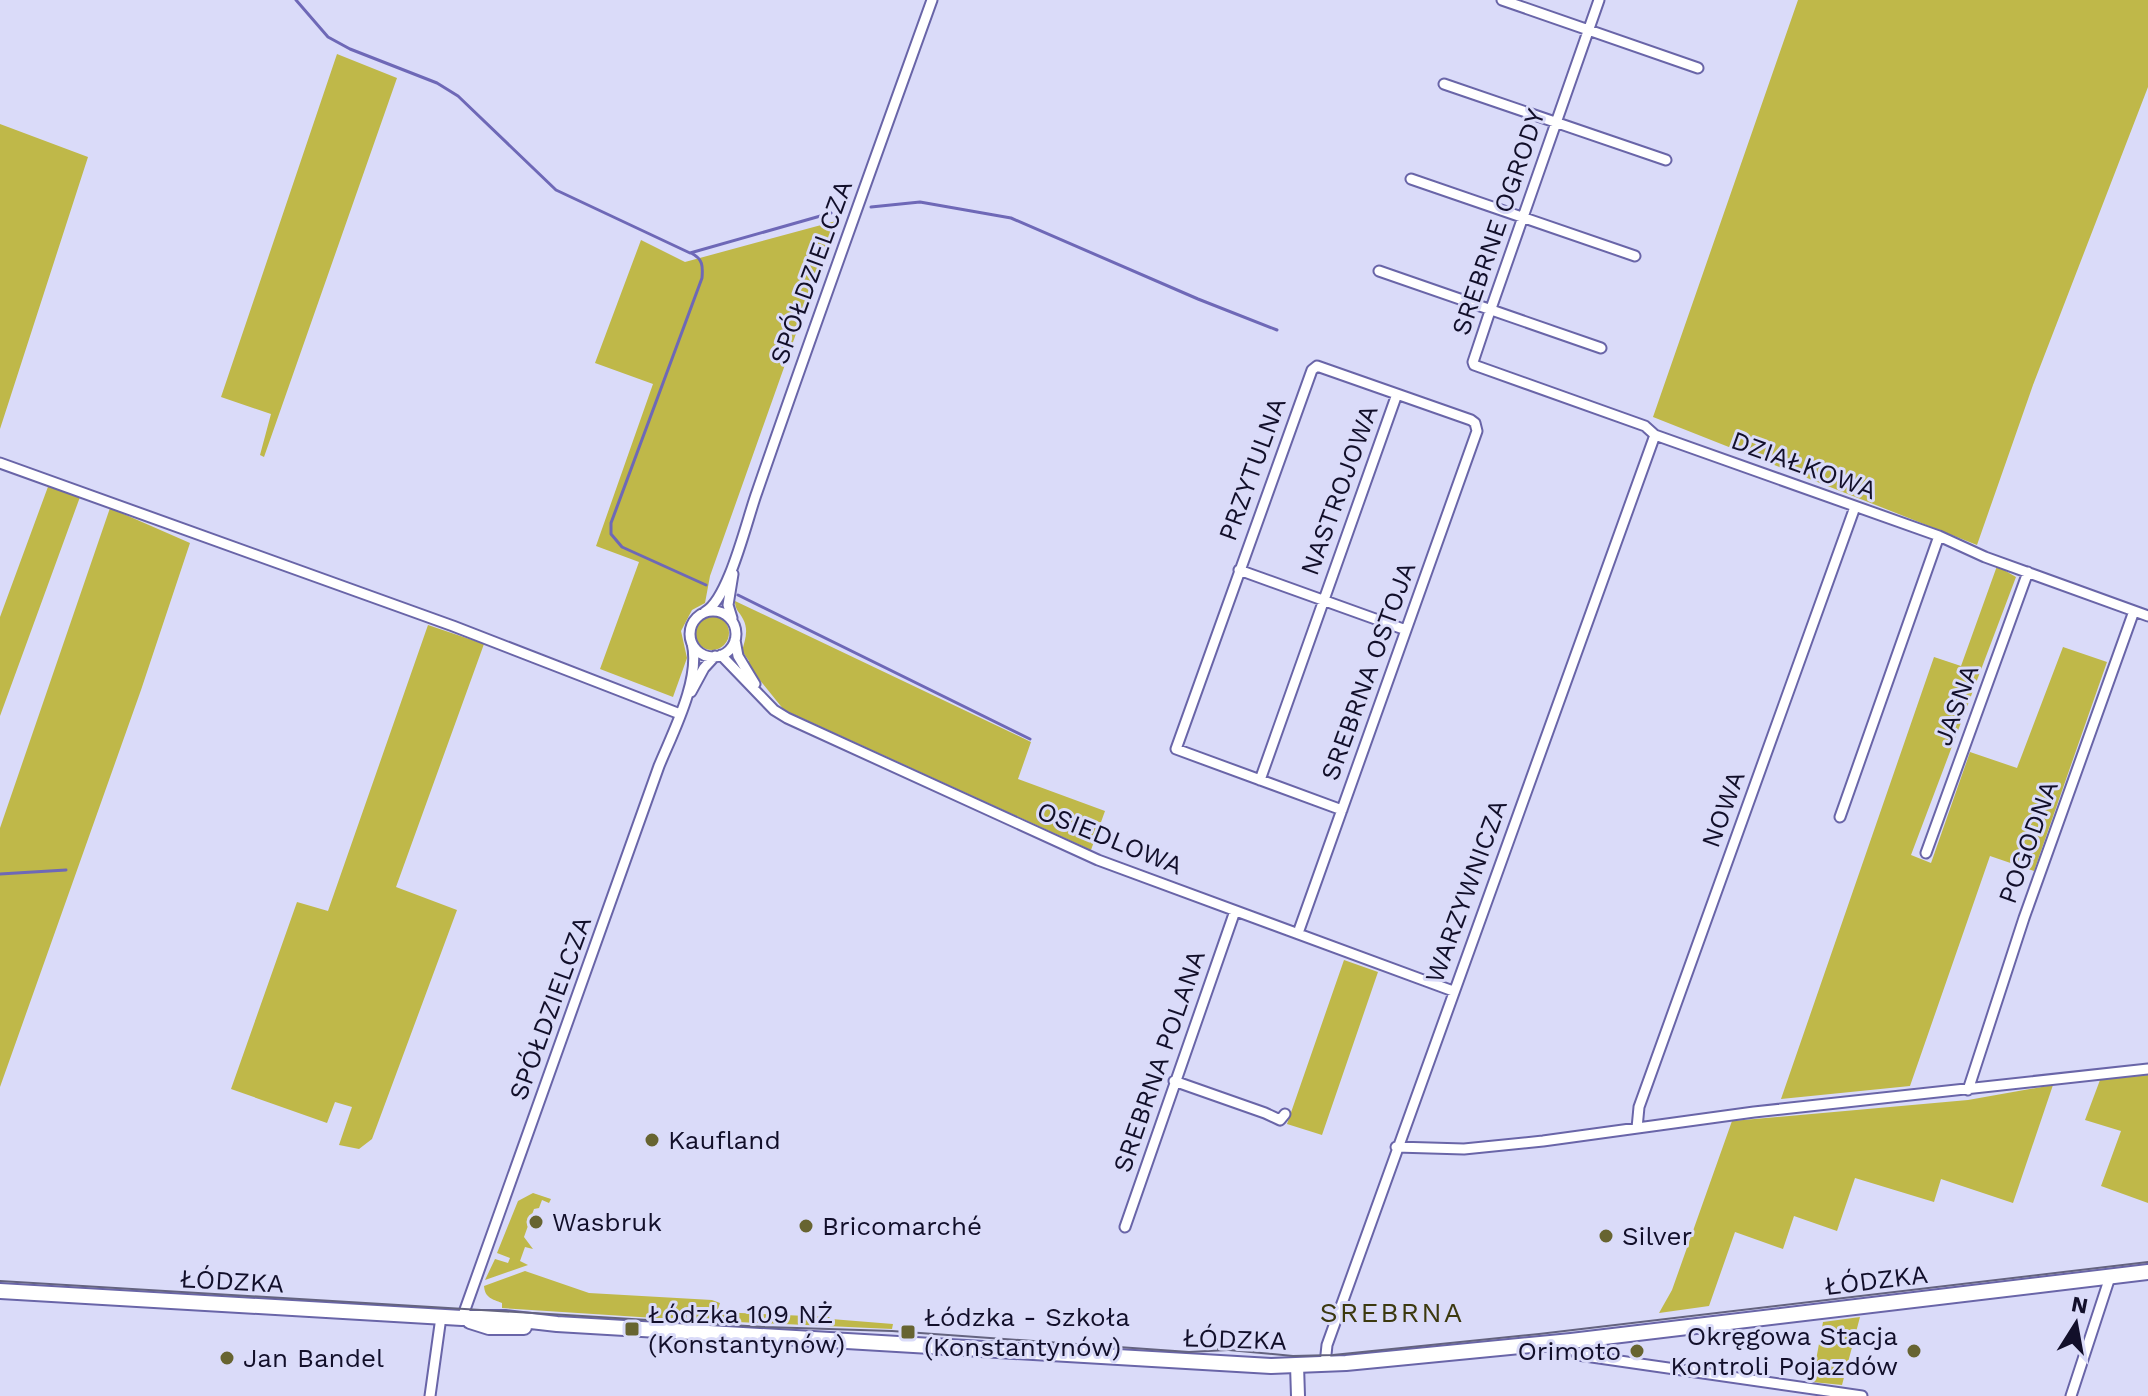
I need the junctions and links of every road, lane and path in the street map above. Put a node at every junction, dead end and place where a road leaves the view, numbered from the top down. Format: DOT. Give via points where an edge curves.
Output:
graph roads {
  1 [pos="932,0"];
  2 [pos="1502,0"];
  3 [pos="1599,0"];
  4 [pos="1588,31"];
  5 [pos="1698,68"];
  6 [pos="1444,84"];
  7 [pos="1556,122"];
  8 [pos="1666,160"];
  9 [pos="1411,179"];
  10 [pos="1522,217"];
  11 [pos="1635,256"];
  12 [pos="1379,271"];
  13 [pos="1491,309"];
  14 [pos="1601,348"];
  15 [pos="1397,394"];
  16 [pos="1475,423"];
  17 [pos="1655,435"];
  18 [pos="0,463"];
  19 [pos="1855,507"];
  20 [pos="1939,536"];
  21 [pos="735,559"];
  22 [pos="1239,570"];
  23 [pos="2028,572"];
  24 [pos="1323,600"];
  25 [pos="2134,611"];
  26 [pos="705,612"];
  27 [pos="2148,616"];
  28 [pos="734,624"];
  29 [pos="1406,630"];
  30 [pos="735,640"];
  31 [pos="692,643"];
  32 [pos="718,656"];
  33 [pos="734,669"];
  34 [pos="701,673"];
  35 [pos="763,697"];
  36 [pos="682,710"];
  37 [pos="1260,780"];
  38 [pos="1342,810"];
  39 [pos="1840,817"];
  40 [pos="1926,853"];
  41 [pos="1235,911"];
  42 [pos="1298,933"];
  43 [pos="1453,991"];
  44 [pos="2148,1069"];
  45 [pos="1174,1081"];
  46 [pos="1968,1090"];
  47 [pos="1285,1114"];
  48 [pos="1637,1128"];
  49 [pos="1396,1147"];
  50 [pos="1125,1227"];
  51 [pos="2148,1272"];
  52 [pos="2110,1277"];
  53 [pos="0,1291"];
  54 [pos="441,1317"];
  55 [pos="462,1318"];
  56 [pos="1571,1341"];
  57 [pos="1325,1364"];
  58 [pos="1297,1365"];
  59 [pos="430,1396"];
  60 [pos="1298,1396"];
  61 [pos="1862,1396"];
  62 [pos="2071,1396"];
  1 -- 21 [label="street, SPÓŁDZIELCZA"];
  2 -- 4 [label="street"];
  3 -- 4 [label="street, SREBRNE OGRODY"];
  4 -- 5 [label="street"];
  4 -- 7 [label="street, SREBRNE OGRODY"];
  6 -- 7 [label="street"];
  7 -- 8 [label="street"];
  7 -- 10 [label="street, SREBRNE OGRODY"];
  9 -- 10 [label="street"];
  10 -- 11 [label="street"];
  10 -- 13 [label="street, SREBRNE OGRODY"];
  12 -- 13 [label="street"];
  13 -- 14 [label="street"];
  13 -- 17 [label="street, SREBRNE OGRODY" via="1474,365 1645,426"];
  15 -- 16 [label="street, PRZYTULNA"];
  15 -- 22 [label="street, PRZYTULNA" via="1313,367"];
  15 -- 24 [label="street, NASTROJOWA"];
  16 -- 29 [label="street, SREBRNA OSTOJA" via="1477,431"];
  17 -- 19 [label="street, DZIAŁKOWA"];
  17 -- 43 [label="street, WARZYWNICZA"];
  18 -- 36 [label="street"];
  19 -- 20 [label="street, DZIAŁKOWA"];
  19 -- 48 [label="street, NOWA" via="1639,1107"];
  20 -- 23 [label="street, DZIAŁKOWA"];
  20 -- 39 [label="street"];
  21 -- 26 [label="street" via="718,600"];
  21 -- 28 [label="street" via="728,605"];
  22 -- 24 [label="street, NASTROJOWA"];
  22 -- 37 [label="street, PRZYTULNA" via="1176,749"];
  23 -- 25 [label="street, DZIAŁKOWA"];
  23 -- 40 [label="street, JASNA"];
  24 -- 29 [label="street, NASTROJOWA"];
  24 -- 37 [label="street, NASTROJOWA"];
  25 -- 27 [label="street, DZIAŁKOWA"];
  25 -- 46 [label="street, POGODNA"];
  26 -- 28 [label="street" via="724,613"];
  26 -- 31 [label="street" via="692,625"];
  28 -- 30 [label="street"];
  29 -- 38 [label="street, SREBRNA OSTOJA"];
  30 -- 32 [label="street"];
  30 -- 35 [label="street, OSIEDLOWA" via="738,656"];
  31 -- 32 [label="street" via="703,654"];
  31 -- 36 [label="street" via="694,665"];
  32 -- 33 [label="street, OSIEDLOWA"];
  32 -- 34 [label="street"];
  33 -- 34 [label="street" via="715,666"];
  33 -- 35 [label="street, OSIEDLOWA"];
  34 -- 36 [label="street"];
  35 -- 41 [label="street, OSIEDLOWA" via="795,723 1044,837"];
  36 -- 55 [label="street, SPÓŁDZIELCZA"];
  37 -- 38 [label="street"];
  38 -- 42 [label="street, SREBRNA OSTOJA"];
  41 -- 42 [label="street, OSIEDLOWA"];
  41 -- 45 [label="street, SREBRNA POLANA"];
  42 -- 43 [label="street, OSIEDLOWA"];
  43 -- 49 [label="street, WARZYWNICZA"];
  44 -- 46 [label="street"];
  45 -- 47 [label="street" via="1280,1120"];
  45 -- 50 [label="street, SREBRNA POLANA"];
  46 -- 48 [label="street"];
  48 -- 49 [label="street" via="1464,1149"];
  49 -- 57 [label="street, WARZYWNICZA"];
  51 -- 52 [label="main road, ŁÓDZKA"];
  52 -- 56 [label="main road, ŁÓDZKA"];
  52 -- 62 [label="street"];
  53 -- 54 [label="main road, ŁÓDZKA"];
  54 -- 55 [label="main road, ŁÓDZKA"];
  54 -- 59 [label="street"];
  55 -- 58 [label="main road, ŁÓDZKA" via="498,1328 557,1324"];
  56 -- 57 [label="main road, ŁÓDZKA"];
  56 -- 61 [label="street" via="1578,1355"];
  57 -- 58 [label="main road, ŁÓDZKA"];
  58 -- 60 [label="street"];
}
